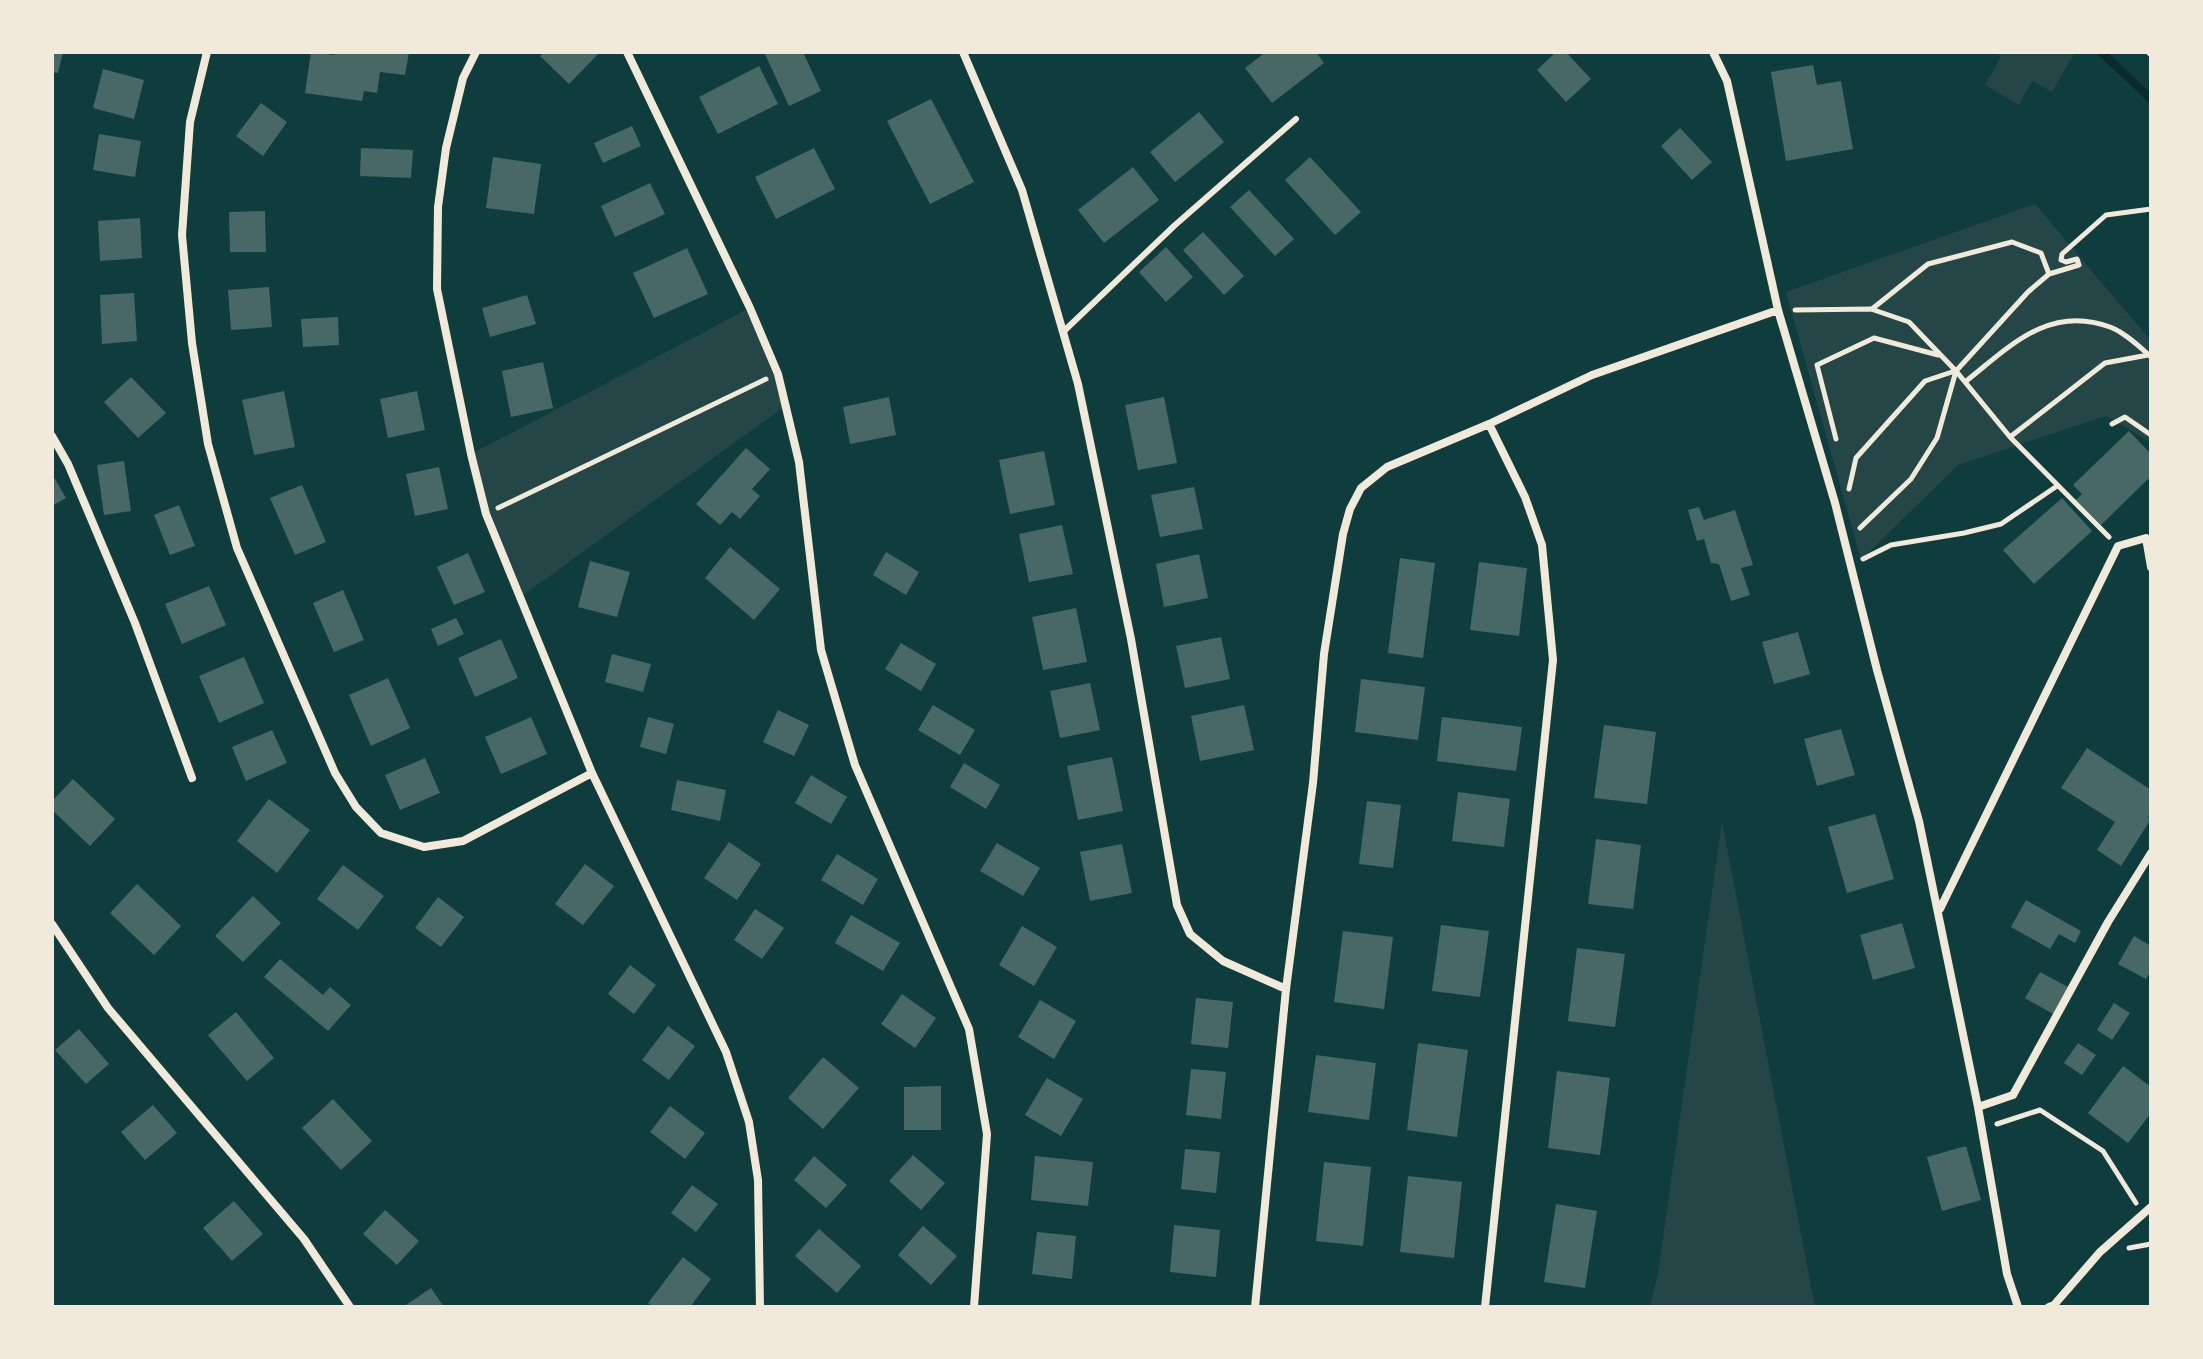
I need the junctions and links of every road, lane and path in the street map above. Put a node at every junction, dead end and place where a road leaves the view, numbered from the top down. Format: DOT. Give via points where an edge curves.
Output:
graph roads {
  1 [pos="207,52"];
  2 [pos="476,52"];
  3 [pos="627,52"];
  4 [pos="963,52"];
  5 [pos="1713,52"];
  6 [pos="1296,119"];
  7 [pos="2151,209"];
  8 [pos="2049,274"];
  9 [pos="1871,309"];
  10 [pos="1778,310"];
  11 [pos="1063,332"];
  12 [pos="1939,355"];
  13 [pos="2150,356"];
  14 [pos="1956,371"];
  15 [pos="778,374"];
  16 [pos="1965,382"];
  17 [pos="1489,424"];
  18 [pos="2112,424"];
  19 [pos="2151,435"];
  20 [pos="52,436"];
  21 [pos="2010,437"];
  22 [pos="1837,442"];
  23 [pos="1845,473"];
  24 [pos="2057,486"];
  25 [pos="486,514"];
  26 [pos="1860,528"];
  27 [pos="2118,546"];
  28 [pos="2151,567"];
  29 [pos="1851,570"];
  30 [pos="592,773"];
  31 [pos="192,778"];
  32 [pos="2151,853"];
  33 [pos="1939,910"];
  34 [pos="52,924"];
  35 [pos="1286,989"];
  36 [pos="1978,1107"];
  37 [pos="1980,1129"];
  38 [pos="2147,1210"];
  39 [pos="350,1307"];
  40 [pos="760,1307"];
  41 [pos="974,1307"];
  42 [pos="1255,1307"];
  43 [pos="1485,1307"];
  44 [pos="2018,1307"];
  45 [pos="2049,1307"];
  1 -- 30 [label="street" via="190,122 182,235 208,444 237,548 335,773 356,807 381,833 424,847 463,841"];
  2 -- 25 [label="street" via="463,78 446,148 438,207 437,289"];
  3 -- 15 [label="street"];
  4 -- 11 [label="street" via="1022,190"];
  5 -- 10 [label="street" via="1727,81"];
  6 -- 11 [label="lane"];
  7 -- 8 [label="path" via="2106,215 2062,254 2061,260 2077,259 2079,265"];
  8 -- 9 [label="path" via="2041,253 2012,242 1928,264"];
  8 -- 14 [label="path"];
  9 -- 10 [label="path"];
  9 -- 12 [label="path" via="1909,322"];
  10 -- 17 [label="street" via="1592,375"];
  10 -- 29 [label="street"];
  11 -- 35 [label="street" via="1131,639 1177,905 1190,934 1223,961"];
  12 -- 14 [label="path"];
  12 -- 22 [label="path" via="1874,338 1817,365"];
  13 -- 16 [label="path" via="2113,327 2051,323 2020,337"];
  13 -- 21 [label="path" via="2105,363"];
  14 -- 16 [label="path"];
  14 -- 23 [label="path" via="1925,381 1856,458 1849,489"];
  14 -- 26 [label="path" via="1937,438 1911,479"];
  15 -- 25 [label="path"];
  15 -- 41 [label="street" via="799,462 821,650 855,765 969,1029 987,1134"];
  16 -- 21 [label="path"];
  17 -- 35 [label="street" via="1387,467 1361,488 1350,509 1324,654"];
  17 -- 43 [label="street" via="1542,545 1553,660"];
  18 -- 19 [label="path" via="2125,417"];
  20 -- 31 [label="street" via="135,623"];
  21 -- 24 [label="path"];
  24 -- 27 [label="path"];
  24 -- 29 [label="path" via="2001,524 1891,545"];
  25 -- 30 [label="street"];
  27 -- 28 [label="street" via="2146,538"];
  27 -- 33 [label="street"];
  29 -- 33 [label="street"];
  30 -- 40 [label="street" via="726,1052 749,1122 758,1180"];
  32 -- 36 [label="street" via="2013,1095"];
  33 -- 36 [label="street"];
  34 -- 39 [label="street" via="108,1008 304,1239"];
  35 -- 42 [label="street"];
  36 -- 37 [label="street"];
  37 -- 38 [label="path" via="2040,1110 2103,1151"];
  37 -- 44 [label="street"];
  38 -- 45 [label="street"];
}
